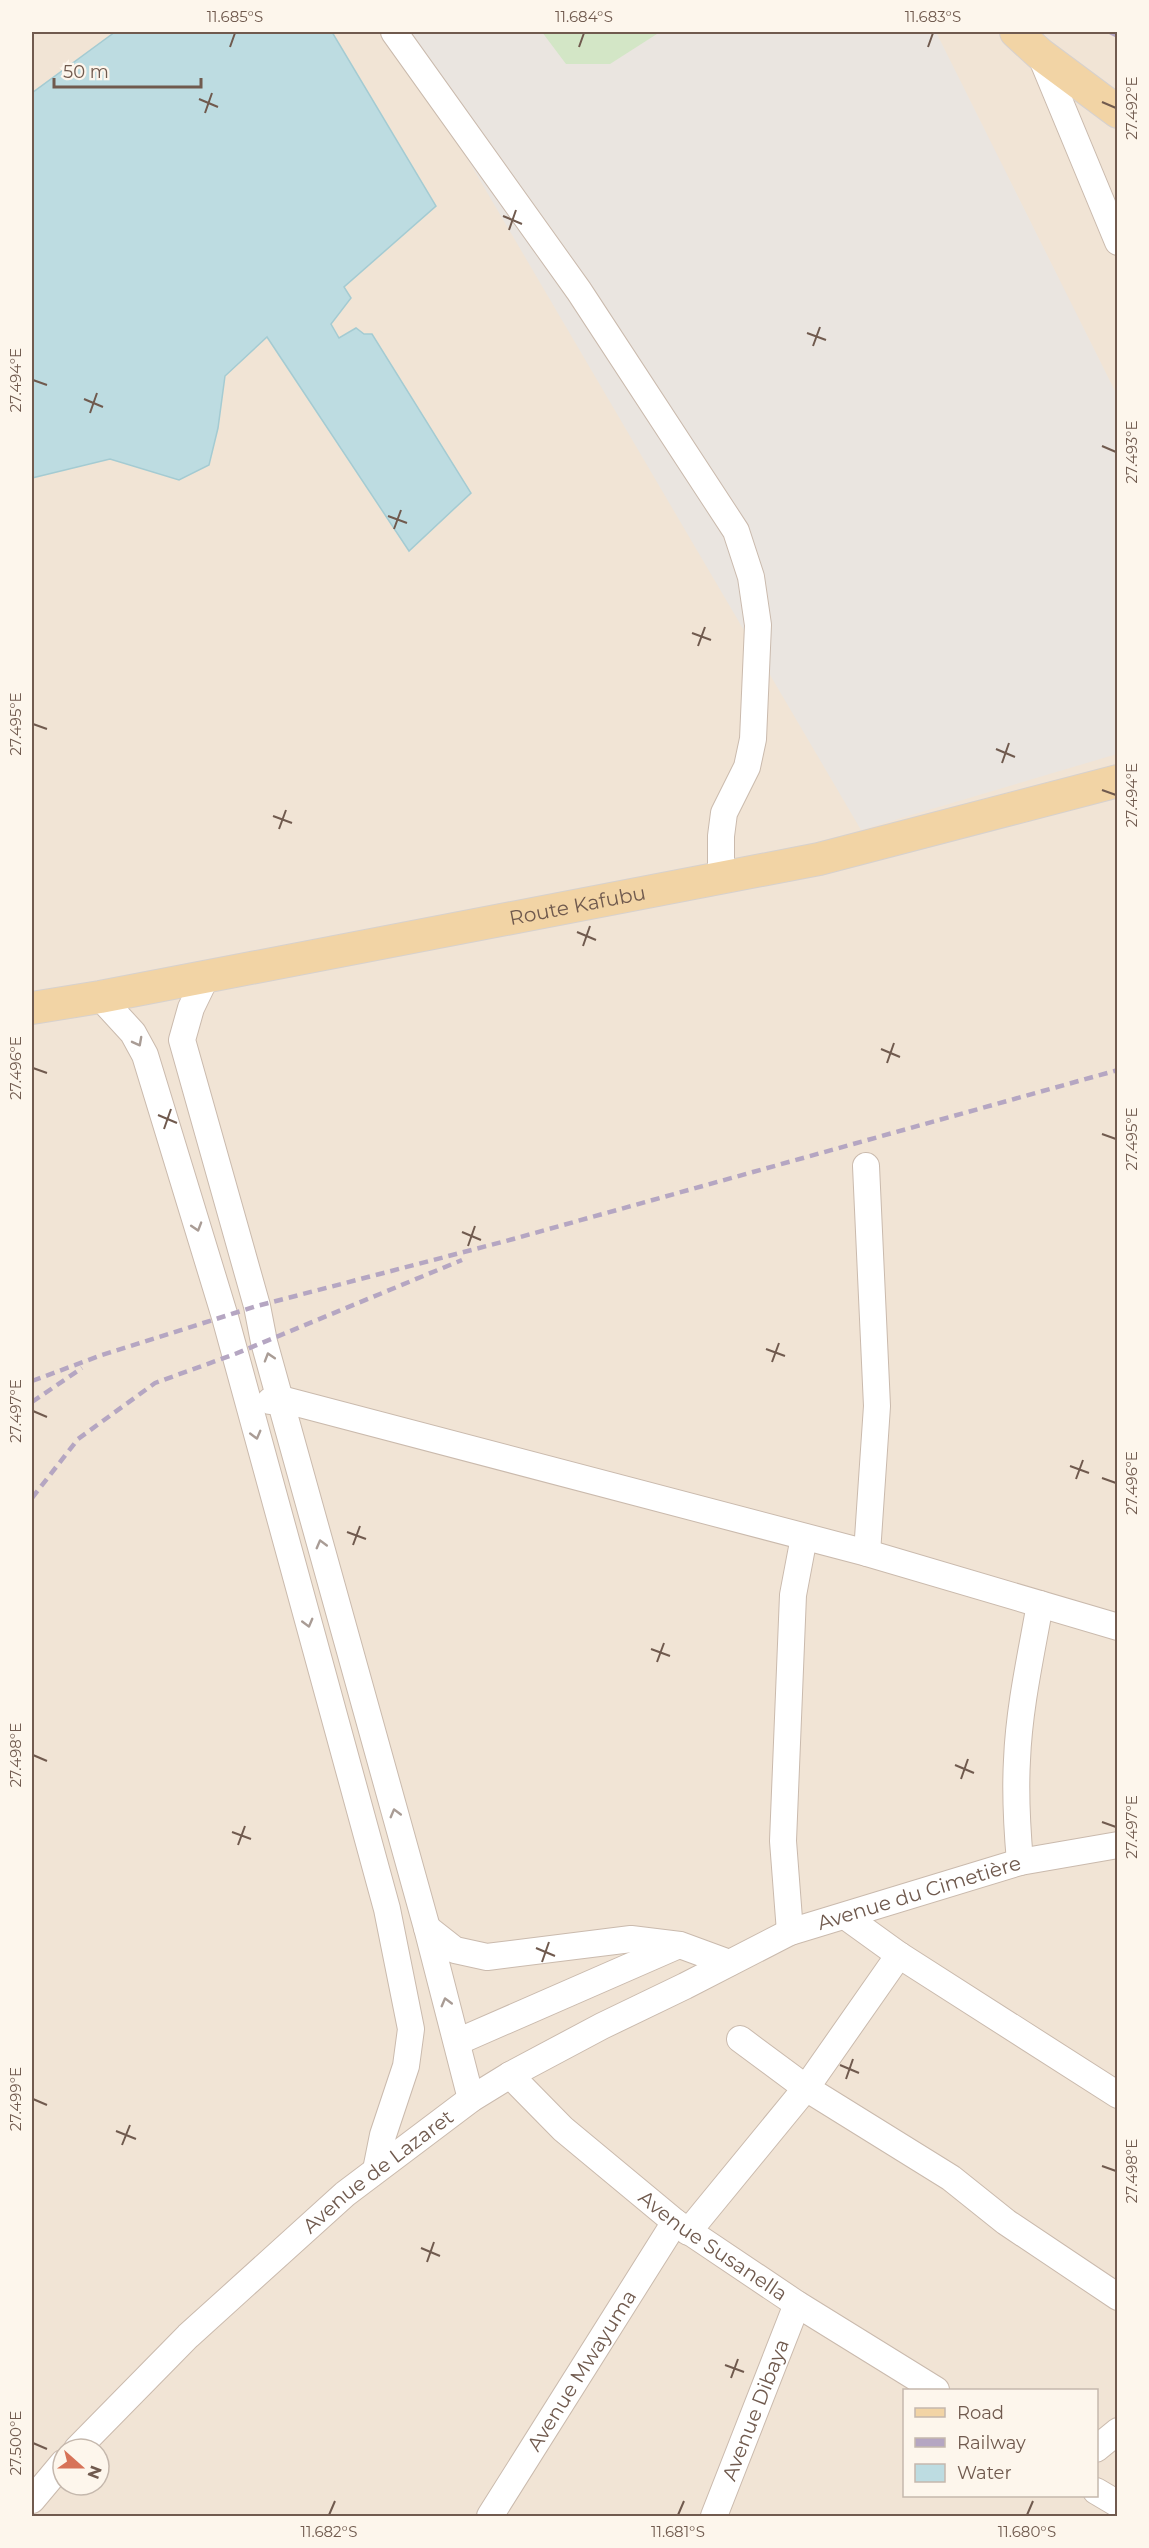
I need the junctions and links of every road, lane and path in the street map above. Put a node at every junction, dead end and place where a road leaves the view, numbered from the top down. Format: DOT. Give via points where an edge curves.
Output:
graph roads {
  1 [pos="394,32"];
  2 [pos="1016,32"];
  3 [pos="1040,54"];
  4 [pos="1118,112"];
  5 [pos="1118,242"];
  6 [pos="1118,781"];
  7 [pos="721,878"];
  8 [pos="207,975"];
  9 [pos="100,997"];
  10 [pos="32,1008"];
  11 [pos="866,1166"];
  12 [pos="282,1399"];
  13 [pos="248,1405"];
  14 [pos="804,1537"];
  15 [pos="867,1553"];
  16 [pos="1040,1604"];
  17 [pos="1118,1627"];
  18 [pos="1118,1845"];
  19 [pos="1020,1862"];
  20 [pos="844,1916"];
  21 [pos="427,1928"];
  22 [pos="790,1932"];
  23 [pos="680,1945"];
  24 [pos="899,1955"];
  25 [pos="729,1963"];
  26 [pos="740,2039"];
  27 [pos="457,2042"];
  28 [pos="510,2075"];
  29 [pos="806,2088"];
  30 [pos="1118,2095"];
  31 [pos="471,2099"];
  32 [pos="376,2170"];
  33 [pos="681,2227"];
  34 [pos="1118,2297"];
  35 [pos="797,2304"];
  36 [pos="933,2389"];
  37 [pos="1118,2431"];
  38 [pos="89,2437"];
  39 [pos="1098,2447"];
  40 [pos="51,2477"];
  41 [pos="1098,2492"];
  42 [pos="32,2500"];
  43 [pos="1118,2504"];
  44 [pos="490,2517"];
  45 [pos="714,2517"];
  1 -- 7 [label="street" via="579,291 736,531 751,578 758,625 753,739 747,767 724,813"];
  2 -- 3 [label="main road"];
  3 -- 4 [label="main road"];
  3 -- 5 [label="street"];
  6 -- 7 [label="main road, Route Kafubu" via="819,859"];
  7 -- 8 [label="main road, Route Kafubu"];
  8 -- 9 [label="main road, Route Kafubu"];
  12 -- 8 [label="street, one-way" via="182,1040 190,1008"];
  9 -- 10 [label="main road, Route Kafubu"];
  9 -- 13 [label="street, one-way" via="133,1033 145,1055"];
  11 -- 15 [label="street" via="877,1406"];
  12 -- 13 [label="street"];
  12 -- 14 [label="street"];
  21 -- 12 [label="street, one-way"];
  13 -- 32 [label="street, one-way" via="387,1910 411,2029 406,2066"];
  14 -- 15 [label="street"];
  14 -- 22 [label="street" via="793,1595 783,1841"];
  15 -- 16 [label="street"];
  16 -- 17 [label="street"];
  16 -- 19 [label="street" via="1017,1758 1015,1815"];
  18 -- 19 [label="street, Avenue du Cimetière"];
  19 -- 20 [label="street, Avenue du Cimetière"];
  20 -- 22 [label="street, Avenue du Cimetière"];
  20 -- 24 [label="street"];
  21 -- 23 [label="street" via="455,1950 487,1957 631,1939"];
  27 -- 21 [label="street, one-way"];
  22 -- 25 [label="street, Avenue du Cimetière"];
  23 -- 25 [label="street"];
  23 -- 27 [label="street"];
  24 -- 29 [label="street, Avenue Mwayuma"];
  24 -- 30 [label="street"];
  25 -- 28 [label="street, Avenue de Lazaret"];
  26 -- 29 [label="street"];
  27 -- 31 [label="street"];
  28 -- 31 [label="street, Avenue de Lazaret"];
  28 -- 33 [label="street, Avenue Susanella" via="563,2129"];
  29 -- 33 [label="street, Avenue Mwayuma"];
  29 -- 34 [label="street" via="951,2178 1006,2222"];
  31 -- 32 [label="street, Avenue de Lazaret"];
  32 -- 38 [label="street, Avenue de Lazaret" via="188,2336"];
  33 -- 35 [label="street, Avenue Susanella"];
  33 -- 44 [label="street, Avenue Mwayuma"];
  35 -- 36 [label="street, Avenue Susanella"];
  35 -- 45 [label="street, Avenue Dibaya"];
  37 -- 39 [label="street"];
  40 -- 42 [label="street"];
  41 -- 43 [label="street"];
}
